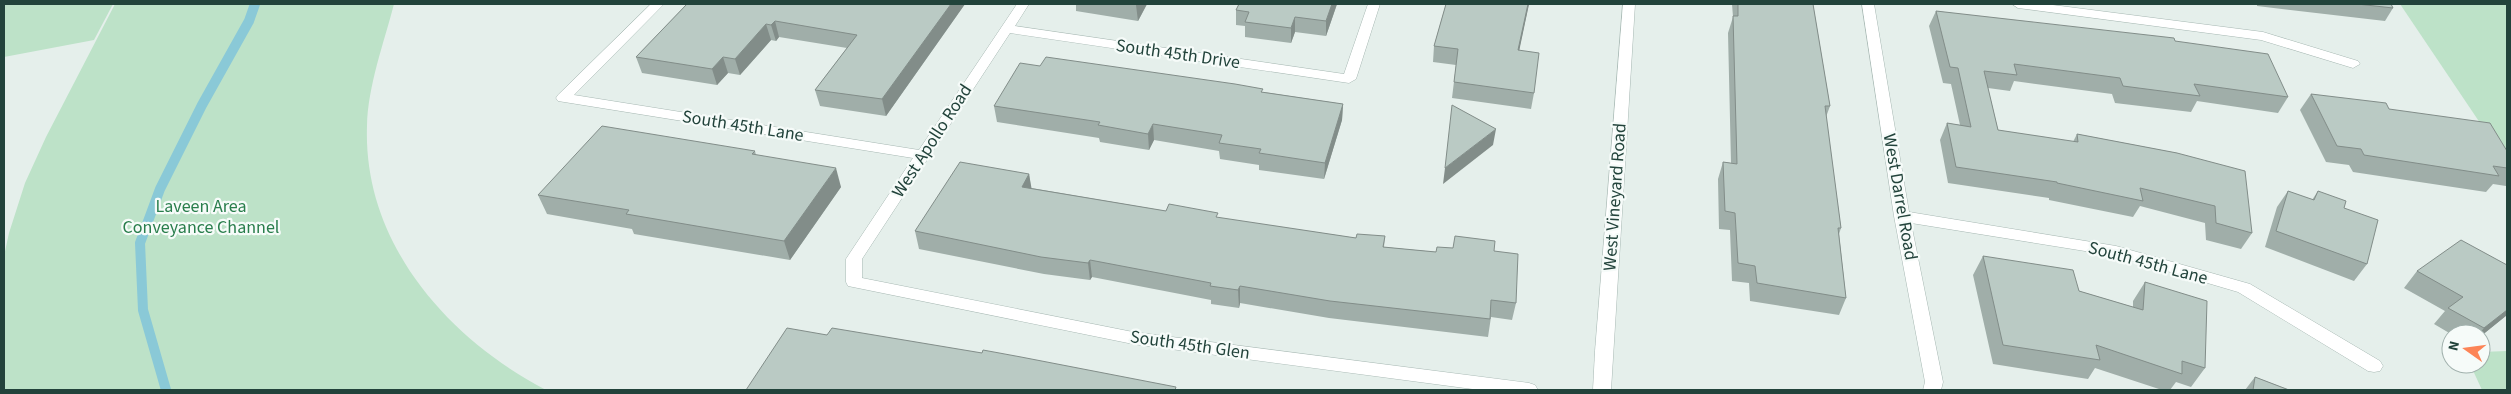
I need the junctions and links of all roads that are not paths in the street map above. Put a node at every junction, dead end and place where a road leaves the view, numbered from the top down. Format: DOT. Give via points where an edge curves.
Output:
graph roads {
  1 [pos="658,4"];
  2 [pos="1023,4"];
  3 [pos="1374,4"];
  4 [pos="1629,4"];
  5 [pos="1868,4"];
  6 [pos="2018,4"];
  7 [pos="1006,29"];
  8 [pos="2353,64"];
  9 [pos="923,154"];
  10 [pos="1902,216"];
  11 [pos="854,282"];
  12 [pos="2374,366"];
  13 [pos="1529,390"];
  14 [pos="1602,390"];
  15 [pos="1932,390"];
  1 -- 9 [label="street, South 45th Lane" via="563,98"];
  2 -- 7 [label="street, West Apollo Road"];
  3 -- 7 [label="street, South 45th Drive" via="1349,79"];
  4 -- 14 [label="street, West Vineyard Road"];
  5 -- 10 [label="street, West Darrel Road"];
  6 -- 8 [label="street" via="2263,36"];
  7 -- 9 [label="street, West Apollo Road"];
  9 -- 11 [label="street, West Apollo Road" via="854,259"];
  10 -- 12 [label="street, South 45th Lane" via="2116,251 2244,288"];
  10 -- 15 [label="street, West Darrel Road" via="1934,382"];
  11 -- 13 [label="street, South 45th Glen" via="1133,338"];
}
